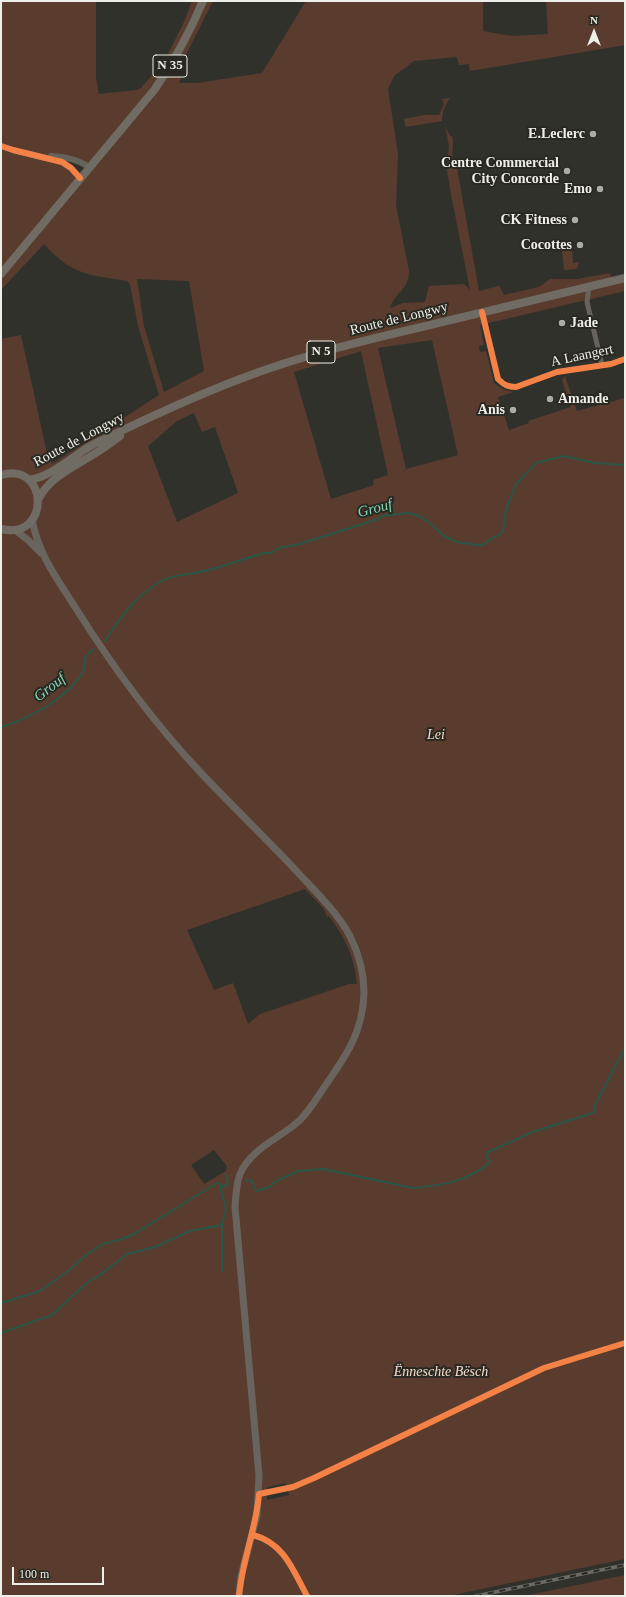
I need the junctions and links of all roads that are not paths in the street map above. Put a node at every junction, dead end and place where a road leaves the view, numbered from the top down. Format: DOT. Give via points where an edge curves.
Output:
graph roads {
  1 [pos="203,1"];
  2 [pos="1,146"];
  3 [pos="31,155"];
  4 [pos="89,167"];
  5 [pos="80,178"];
  6 [pos="1,274"];
  7 [pos="625,278"];
  8 [pos="589,287"];
  9 [pos="482,312"];
  10 [pos="625,360"];
  11 [pos="602,365"];
  12 [pos="141,422"];
  13 [pos="3,473"];
  14 [pos="29,480"];
  15 [pos="39,498"];
  16 [pos="32,520"];
  17 [pos="1,529"];
  18 [pos="15,530"];
  19 [pos="42,555"];
  20 [pos="253,1535"];
  21 [pos="239,1596"];
  22 [pos="307,1596"];
  1 -- 4 [label="main road, N 35" via="173,63"];
  2 -- 3 [label="street"];
  3 -- 4 [label="street" via="67,157 81,161"];
  3 -- 5 [label="street" via="62,162"];
  4 -- 5 [label="main road, N 35"];
  5 -- 6 [label="main road, N 35"];
  7 -- 8 [label="main road, Route de Longwy / N 5"];
  8 -- 9 [label="main road, Route de Longwy / N 5"];
  8 -- 11 [label="street" via="587,302"];
  9 -- 11 [label="street, A Laangert" via="496,373 503,384 516,387 557,372"];
  9 -- 12 [label="main road, Route de Longwy / N 5" via="334,348 277,365 216,388"];
  10 -- 11 [label="street, A Laangert"];
  12 -- 14 [label="main road, Route de Longwy / N 5" via="91,446 42,476"];
  12 -- 15 [label="main road, Route de Longwy / N 5" via="96,454 52,480"];
  13 -- 14 [label="main road" via="14,473"];
  14 -- 15 [label="main road"];
  15 -- 16 [label="main road, N 5"];
  16 -- 18 [label="main road"];
  16 -- 19 [label="main road"];
  17 -- 18 [label="main road"];
  18 -- 19 [label="main road"];
  19 -- 20 [label="main road" via="92,635 135,695 199,771 267,839 332,910 350,936 360,962 363,1002 360,1023 350,1048 301,1119 252,1156 240,1174 237,1184 235,1207 259,1476"];
  20 -- 21 [label="main road"];
  20 -- 22 [label="street" via="279,1548"];
}
